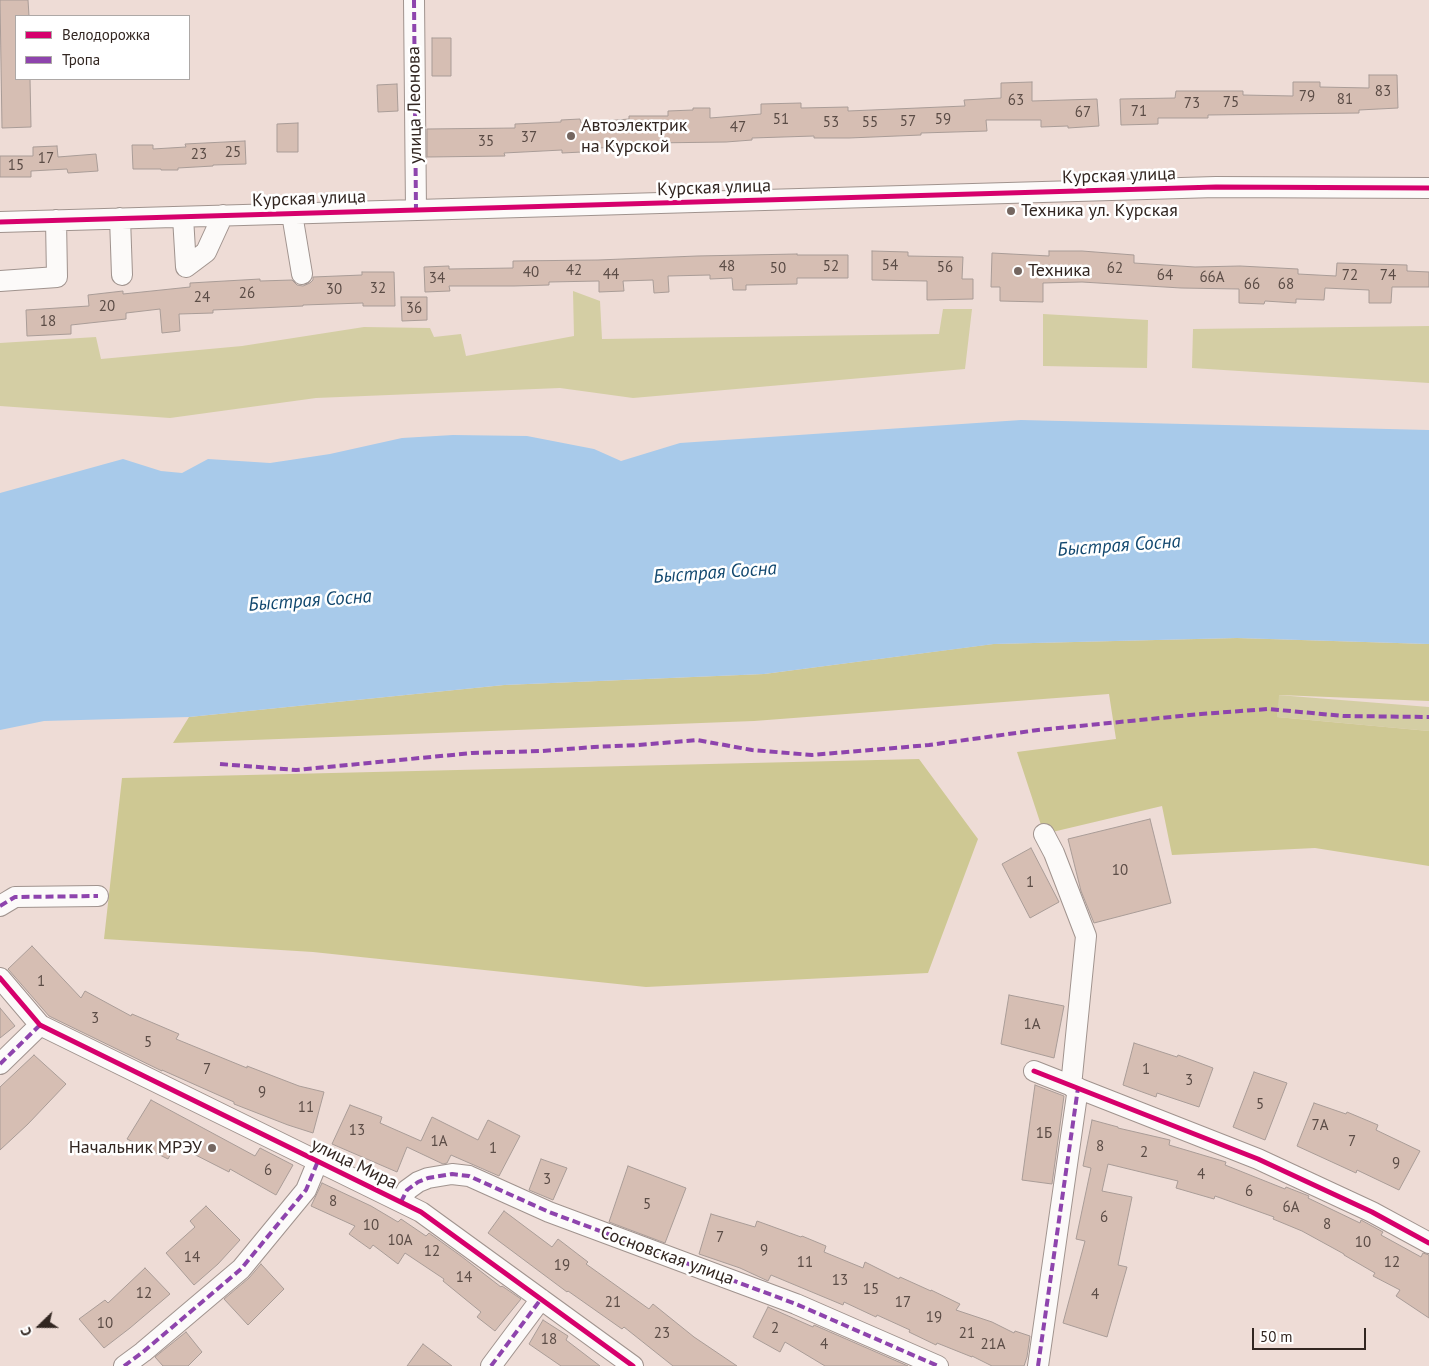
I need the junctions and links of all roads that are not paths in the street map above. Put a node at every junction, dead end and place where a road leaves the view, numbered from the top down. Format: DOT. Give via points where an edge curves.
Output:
graph roads {
  1 [pos="414,0"];
  2 [pos="1429,188"];
  3 [pos="416,210"];
  4 [pos="292,214"];
  5 [pos="223,215"];
  6 [pos="183,217"];
  7 [pos="120,218"];
  8 [pos="56,220"];
  9 [pos="0,222"];
  10 [pos="302,274"];
  11 [pos="122,275"];
  12 [pos="0,282"];
  13 [pos="1044,834"];
  14 [pos="98,896"];
  15 [pos="0,906"];
  16 [pos="0,978"];
  17 [pos="40,1025"];
  18 [pos="0,1064"];
  19 [pos="1034,1071"];
  20 [pos="1074,1087"];
  21 [pos="318,1161"];
  22 [pos="401,1202"];
  23 [pos="1429,1243"];
  24 [pos="541,1299"];
  25 [pos="124,1366"];
  26 [pos="491,1366"];
  27 [pos="633,1366"];
  28 [pos="938,1366"];
  29 [pos="1038,1366"];
  1 -- 3 [label="street, улица Леонова"];
  2 -- 3 [label="street, Курская улица" via="1216,187"];
  3 -- 4 [label="street, Курская улица"];
  4 -- 5 [label="street, Курская улица"];
  4 -- 10 [label="street"];
  5 -- 6 [label="street, Курская улица"];
  5 -- 6 [label="street" via="206,252 186,266"];
  6 -- 7 [label="street, Курская улица"];
  7 -- 8 [label="street, Курская улица"];
  7 -- 11 [label="street"];
  8 -- 9 [label="street, Курская улица"];
  8 -- 12 [label="street" via="57,277"];
  13 -- 20 [label="street" via="1086,936"];
  14 -- 15 [label="street" via="14,896"];
  16 -- 17 [label="street"];
  17 -- 18 [label="street"];
  17 -- 21 [label="street, улица Мира"];
  19 -- 20 [label="street"];
  20 -- 23 [label="street" via="1258,1158"];
  20 -- 29 [label="street"];
  21 -- 22 [label="street, улица Мира"];
  21 -- 25 [label="street" via="306,1190 241,1269"];
  22 -- 24 [label="street, улица Мира" via="421,1212"];
  22 -- 28 [label="street, Сосновская улица" via="407,1190 428,1178 452,1174 469,1176 549,1212 796,1304"];
  24 -- 26 [label="street"];
  24 -- 27 [label="street, улица Мира"];
}
